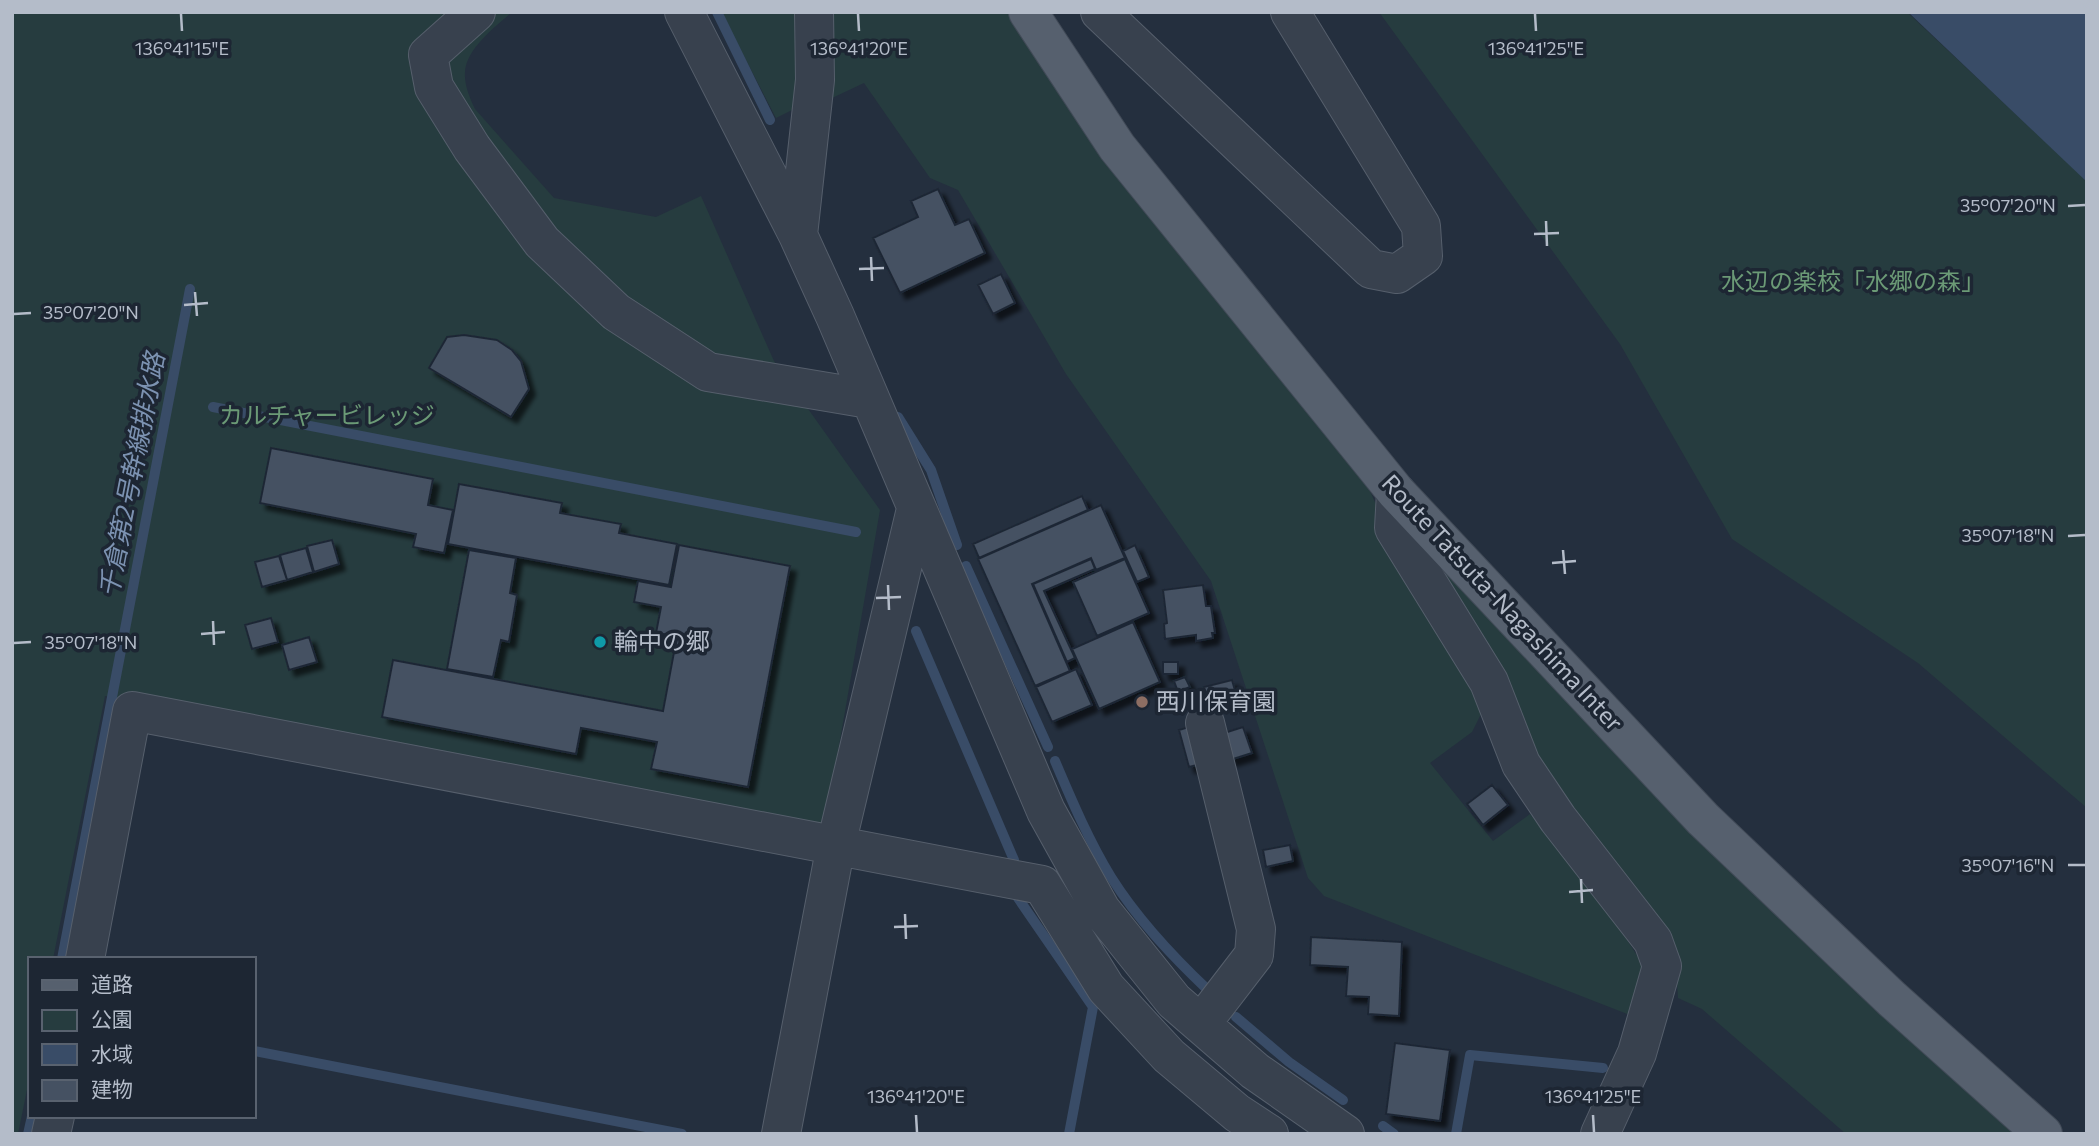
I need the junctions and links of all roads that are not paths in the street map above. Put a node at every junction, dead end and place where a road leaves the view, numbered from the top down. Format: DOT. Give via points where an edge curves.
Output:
graph roads {
  1 [pos="476,12"];
  2 [pos="684,12"];
  3 [pos="814,12"];
  4 [pos="1028,12"];
  5 [pos="1100,12"];
  6 [pos="1290,12"];
  7 [pos="798,235"];
  8 [pos="869,399"];
  9 [pos="1396,492"];
  10 [pos="916,509"];
  11 [pos="1205,723"];
  12 [pos="836,845"];
  13 [pos="85,957"];
  14 [pos="1201,1024"];
  15 [pos="781,1134"];
  16 [pos="1269,1134"];
  17 [pos="1345,1134"];
  18 [pos="1600,1134"];
  19 [pos="2043,1134"];
  1 -- 8 [label="street" via="428,55 434,87 472,148 542,242 616,312 708,372"];
  2 -- 7 [label="street"];
  3 -- 7 [label="street" via="815,80"];
  4 -- 9 [label="main road, Route Tatsuta-Nagashima Inter" via="1117,147"];
  5 -- 6 [label="street" via="1371,269 1397,274 1423,256 1421,226"];
  7 -- 8 [label="street"];
  8 -- 10 [label="street"];
  9 -- 18 [label="street" via="1394,527 1489,682 1521,764 1653,941 1662,966 1637,1053"];
  9 -- 19 [label="main road, Route Tatsuta-Nagashima Inter" via="1703,819 1892,999"];
  10 -- 12 [label="street"];
  10 -- 14 [label="street" via="1058,833 1101,910 1174,1001"];
  11 -- 14 [label="street" via="1256,929 1254,955"];
  12 -- 13 [label="street" via="132,710"];
  12 -- 15 [label="street"];
  12 -- 16 [label="street" via="1042,885 1115,998 1169,1056"];
  14 -- 17 [label="street" via="1255,1071"];
}
